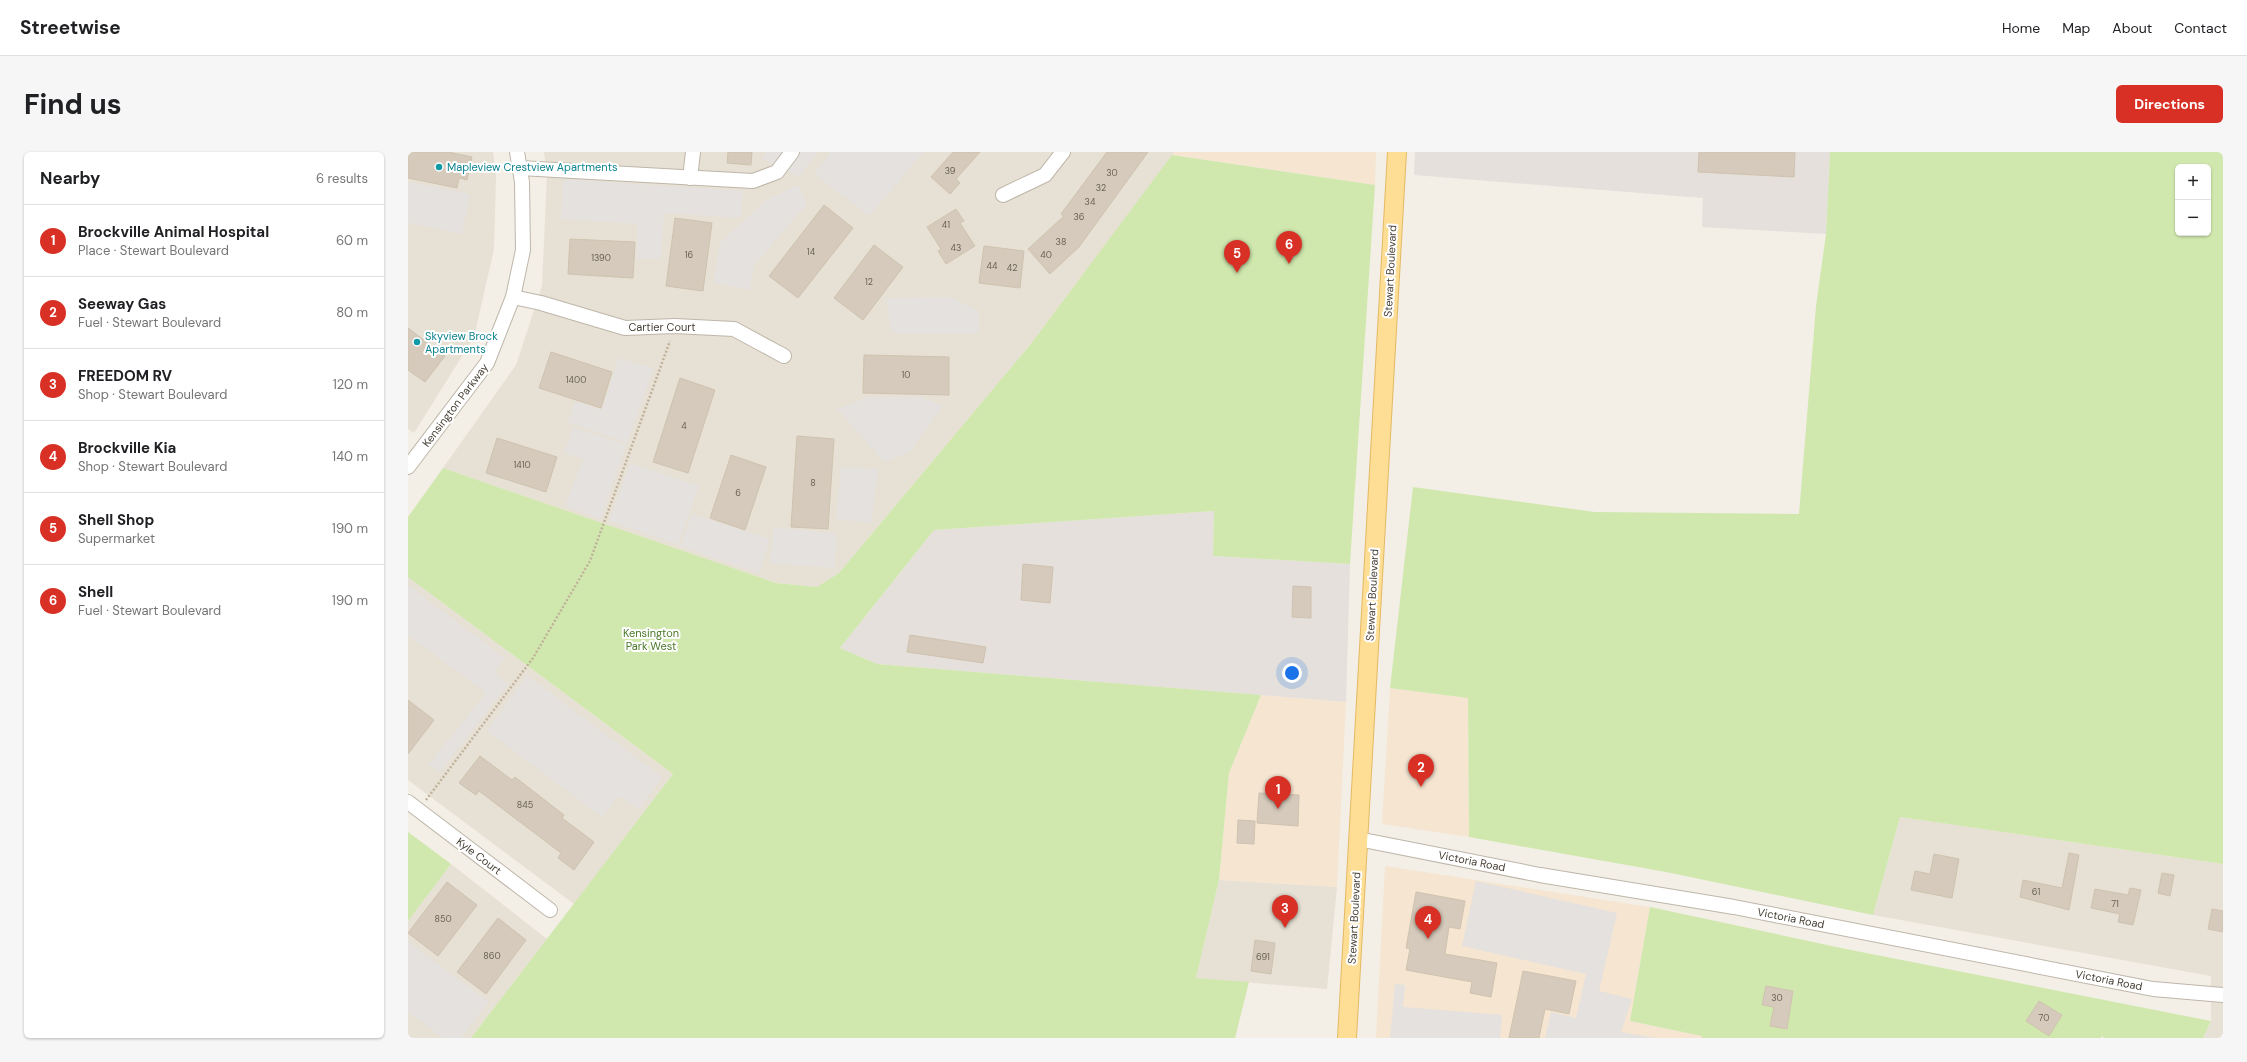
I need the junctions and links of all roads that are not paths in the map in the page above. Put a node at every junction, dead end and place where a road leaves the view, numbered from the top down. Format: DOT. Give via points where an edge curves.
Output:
graph roads {
  1 [pos="517,152"];
  2 [pos="693,152"];
  3 [pos="792,152"];
  4 [pos="1063,152"];
  5 [pos="1397,152"];
  6 [pos="520,168"];
  7 [pos="690,178"];
  8 [pos="1003,195"];
  9 [pos="513,297"];
  10 [pos="784,356"];
  11 [pos="408,468"];
  12 [pos="413,806"];
  13 [pos="1358,839"];
  14 [pos="550,910"];
  15 [pos="2223,995"];
  16 [pos="1347,1038"];
  1 -- 6 [label="street, Kensington Parkway"];
  2 -- 7 [label="street"];
  3 -- 7 [label="street" via="777,172 754,181"];
  4 -- 8 [label="street" via="1045,175"];
  5 -- 13 [label="main road, Stewart Boulevard"];
  6 -- 7 [label="street"];
  6 -- 9 [label="street, Kensington Parkway" via="523,250"];
  9 -- 10 [label="street, Cartier Court" via="625,328 675,326 734,329"];
  9 -- 11 [label="street, Kensington Parkway" via="487,363"];
  12 -- 14 [label="street, Kyle Court"];
  13 -- 15 [label="street, Victoria Road" via="1540,875 1734,907 2153,989"];
  13 -- 16 [label="main road, Stewart Boulevard"];
}
